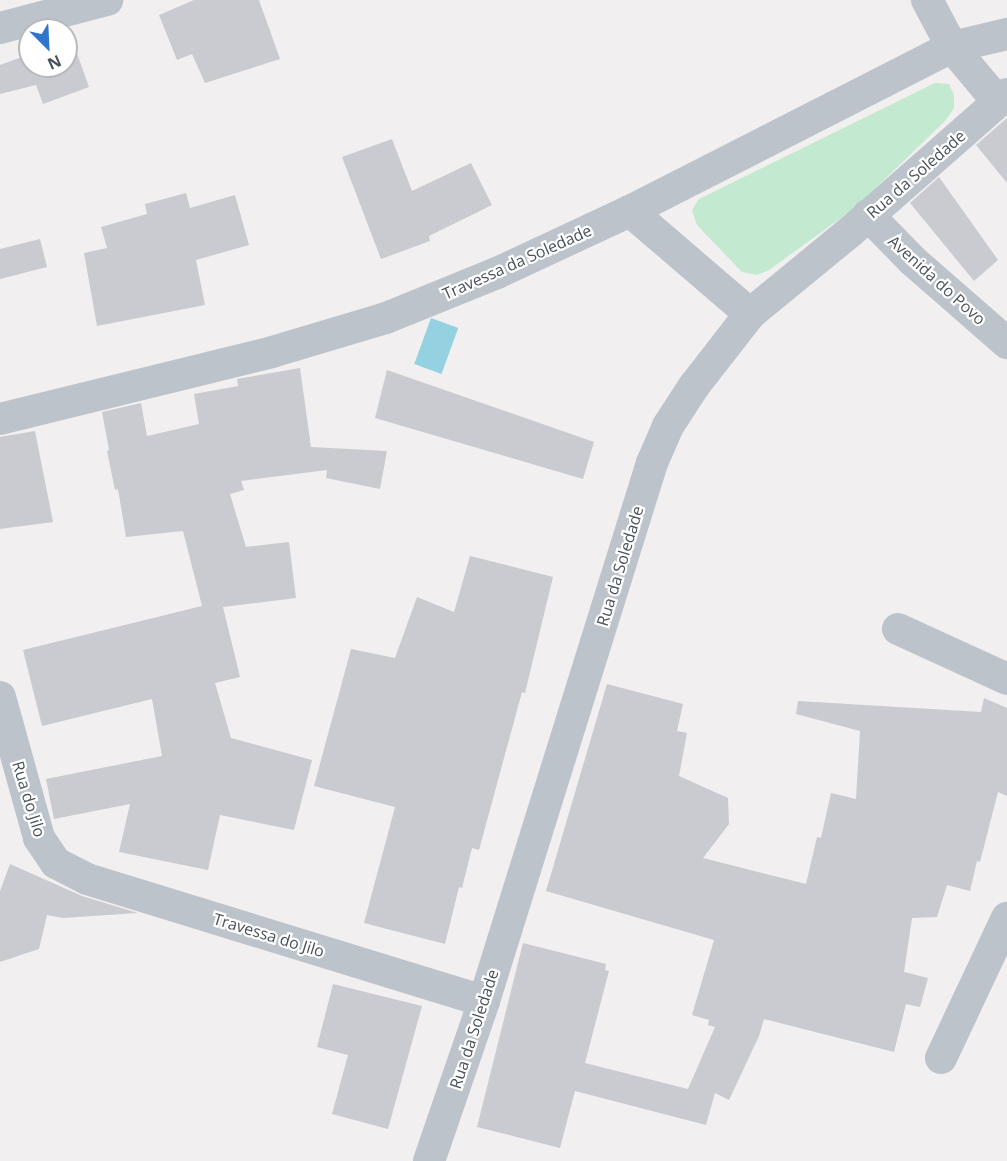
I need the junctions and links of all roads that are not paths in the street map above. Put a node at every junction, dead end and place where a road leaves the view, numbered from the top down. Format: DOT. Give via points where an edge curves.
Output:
graph roads {
  1 [pos="107,0"];
  2 [pos="927,0"];
  3 [pos="0,28"];
  4 [pos="1007,34"];
  5 [pos="952,47"];
  6 [pos="1002,98"];
  7 [pos="630,211"];
  8 [pos="868,215"];
  9 [pos="750,314"];
  10 [pos="1007,343"];
  11 [pos="0,419"];
  12 [pos="898,629"];
  13 [pos="1007,679"];
  14 [pos="0,697"];
  15 [pos="56,863"];
  16 [pos="1007,918"];
  17 [pos="483,1001"];
  18 [pos="941,1058"];
  19 [pos="429,1161"];
  1 -- 3 [label="street"];
  2 -- 5 [label="street"];
  4 -- 5 [label="street, Travessa da Soledade"];
  5 -- 6 [label="street"];
  5 -- 7 [label="street, Travessa da Soledade"];
  6 -- 8 [label="street, Rua da Soledade"];
  7 -- 9 [label="street"];
  7 -- 11 [label="street, Travessa da Soledade" via="497,273 386,318 272,352"];
  8 -- 9 [label="street, Rua da Soledade"];
  8 -- 10 [label="street, Avenida do Povo" via="913,261"];
  9 -- 17 [label="street, Rua da Soledade" via="694,386 668,426 652,463"];
  12 -- 13 [label="street"];
  14 -- 15 [label="street, Rua do Jilo" via="39,838"];
  15 -- 17 [label="street, Travessa do Jilo" via="87,879"];
  16 -- 18 [label="street"];
  17 -- 19 [label="street, Rua da Soledade"];
}
